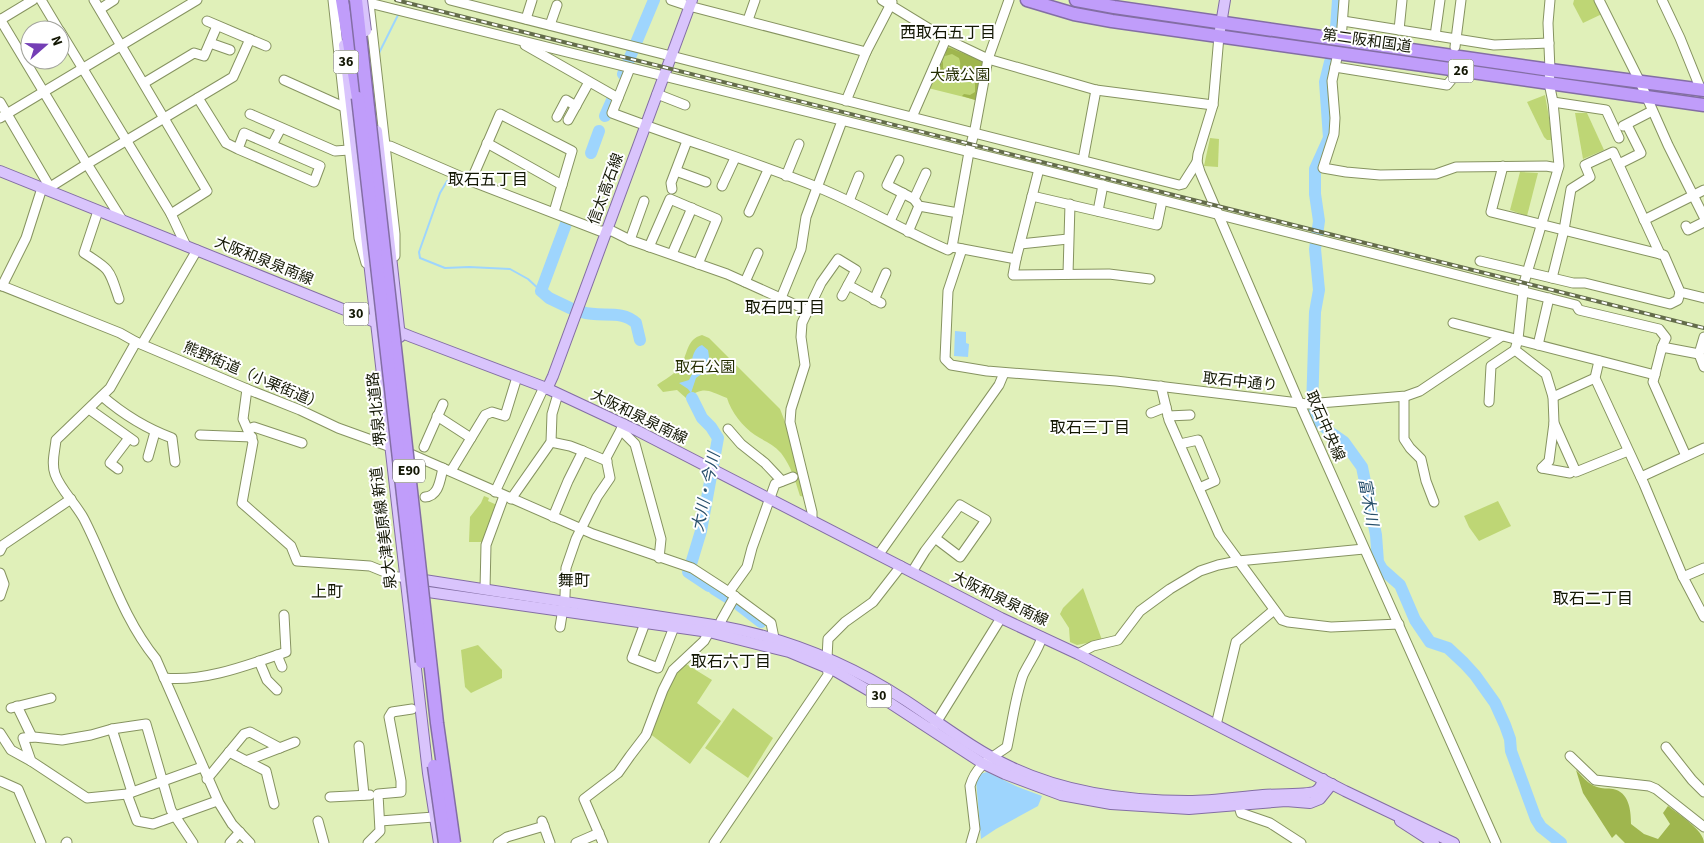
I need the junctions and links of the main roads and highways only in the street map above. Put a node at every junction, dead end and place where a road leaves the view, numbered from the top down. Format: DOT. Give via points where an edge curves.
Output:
graph roads {
  1 [pos="340,0"];
  2 [pos="347,0"];
  3 [pos="1027,0"];
  4 [pos="1076,0"];
  5 [pos="1225,0"];
  6 [pos="361,1"];
  7 [pos="691,3"];
  8 [pos="1222,23"];
  9 [pos="1219,36"];
  10 [pos="1550,77"];
  11 [pos="1703,90"];
  12 [pos="363,98"];
  13 [pos="1704,105"];
  14 [pos="0,171"];
  15 [pos="375,322"];
  16 [pos="400,332"];
  17 [pos="545,388"];
  18 [pos="405,577"];
  19 [pos="427,580"];
  20 [pos="407,589"];
  21 [pos="428,592"];
  22 [pos="564,606"];
  23 [pos="827,663"];
  24 [pos="935,726"];
  25 [pos="1328,781"];
  26 [pos="1423,836"];
  27 [pos="439,843"];
  28 [pos="445,843"];
  29 [pos="454,843"];
  30 [pos="459,843"];
  31 [pos="1434,843"];
  32 [pos="1454,843"];
  1 -- 12 [label="highway"];
  1 -- 15 [label="main road, 泉大津美原線 新道 / 36"];
  2 -- 12 [label="highway, 堺泉北道路 / E90"];
  3 -- 9 [label="highway, 第二阪和国道 / 26" via="1065,12 1112,21"];
  4 -- 8 [label="highway, 第二阪和国道 / 26"];
  5 -- 8 [label="main road"];
  6 -- 12 [label="highway, 堺泉北道路 / E90, bridge"];
  6 -- 16 [label="main road, 36, bridge"];
  7 -- 17 [label="main road, 信太高石線" via="553,376"];
  8 -- 9 [label="main road"];
  8 -- 10 [label="highway, 第二阪和国道 / 26" via="1341,40"];
  9 -- 10 [label="highway, 第二阪和国道 / 26"];
  10 -- 11 [label="highway, 第二阪和国道 / 26" via="1640,82"];
  10 -- 13 [label="highway, 第二阪和国道 / 26" via="1645,97"];
  12 -- 28 [label="highway, 堺泉北道路 / E90, bridge" via="429,725"];
  12 -- 29 [label="highway, 堺泉北道路 / E90, bridge"];
  14 -- 15 [label="main road, 大阪和泉泉南線 / 30"];
  15 -- 16 [label="main road, 大阪和泉泉南線 / 30"];
  15 -- 18 [label="main road, 泉大津美原線 新道 / 36"];
  16 -- 17 [label="main road, 大阪和泉泉南線 / 30"];
  16 -- 19 [label="main road, 36"];
  17 -- 25 [label="main road, 大阪和泉泉南線 / 30"];
  18 -- 19 [label="main road, 30"];
  18 -- 20 [label="main road, 泉大津美原線 新道 / 36"];
  19 -- 21 [label="main road, 36"];
  19 -- 22 [label="main road, 30"];
  20 -- 21 [label="main road, 30"];
  20 -- 27 [label="main road, 泉大津美原線 新道 / 36"];
  21 -- 22 [label="main road, 30"];
  21 -- 30 [label="main road, 36"];
  22 -- 23 [label="main road, 30" via="646,624 709,632"];
  22 -- 23 [label="main road, 30" via="752,632 774,638"];
  23 -- 24 [label="main road, 30"];
  24 -- 25 [label="main road, 30" via="1010,767 1062,787 1110,797 1188,801 1309,794"];
  24 -- 25 [label="main road, 30" via="982,763 1005,774 1061,795 1111,804 1189,809 1286,801 1310,803 1320,799"];
  25 -- 26 [label="main road, 大阪和泉泉南線 / 30" via="1386,810"];
  26 -- 31 [label="main road, 大阪和泉泉南線 / 30"];
  26 -- 32 [label="main road, 大阪和泉泉南線 / 30"];
}
